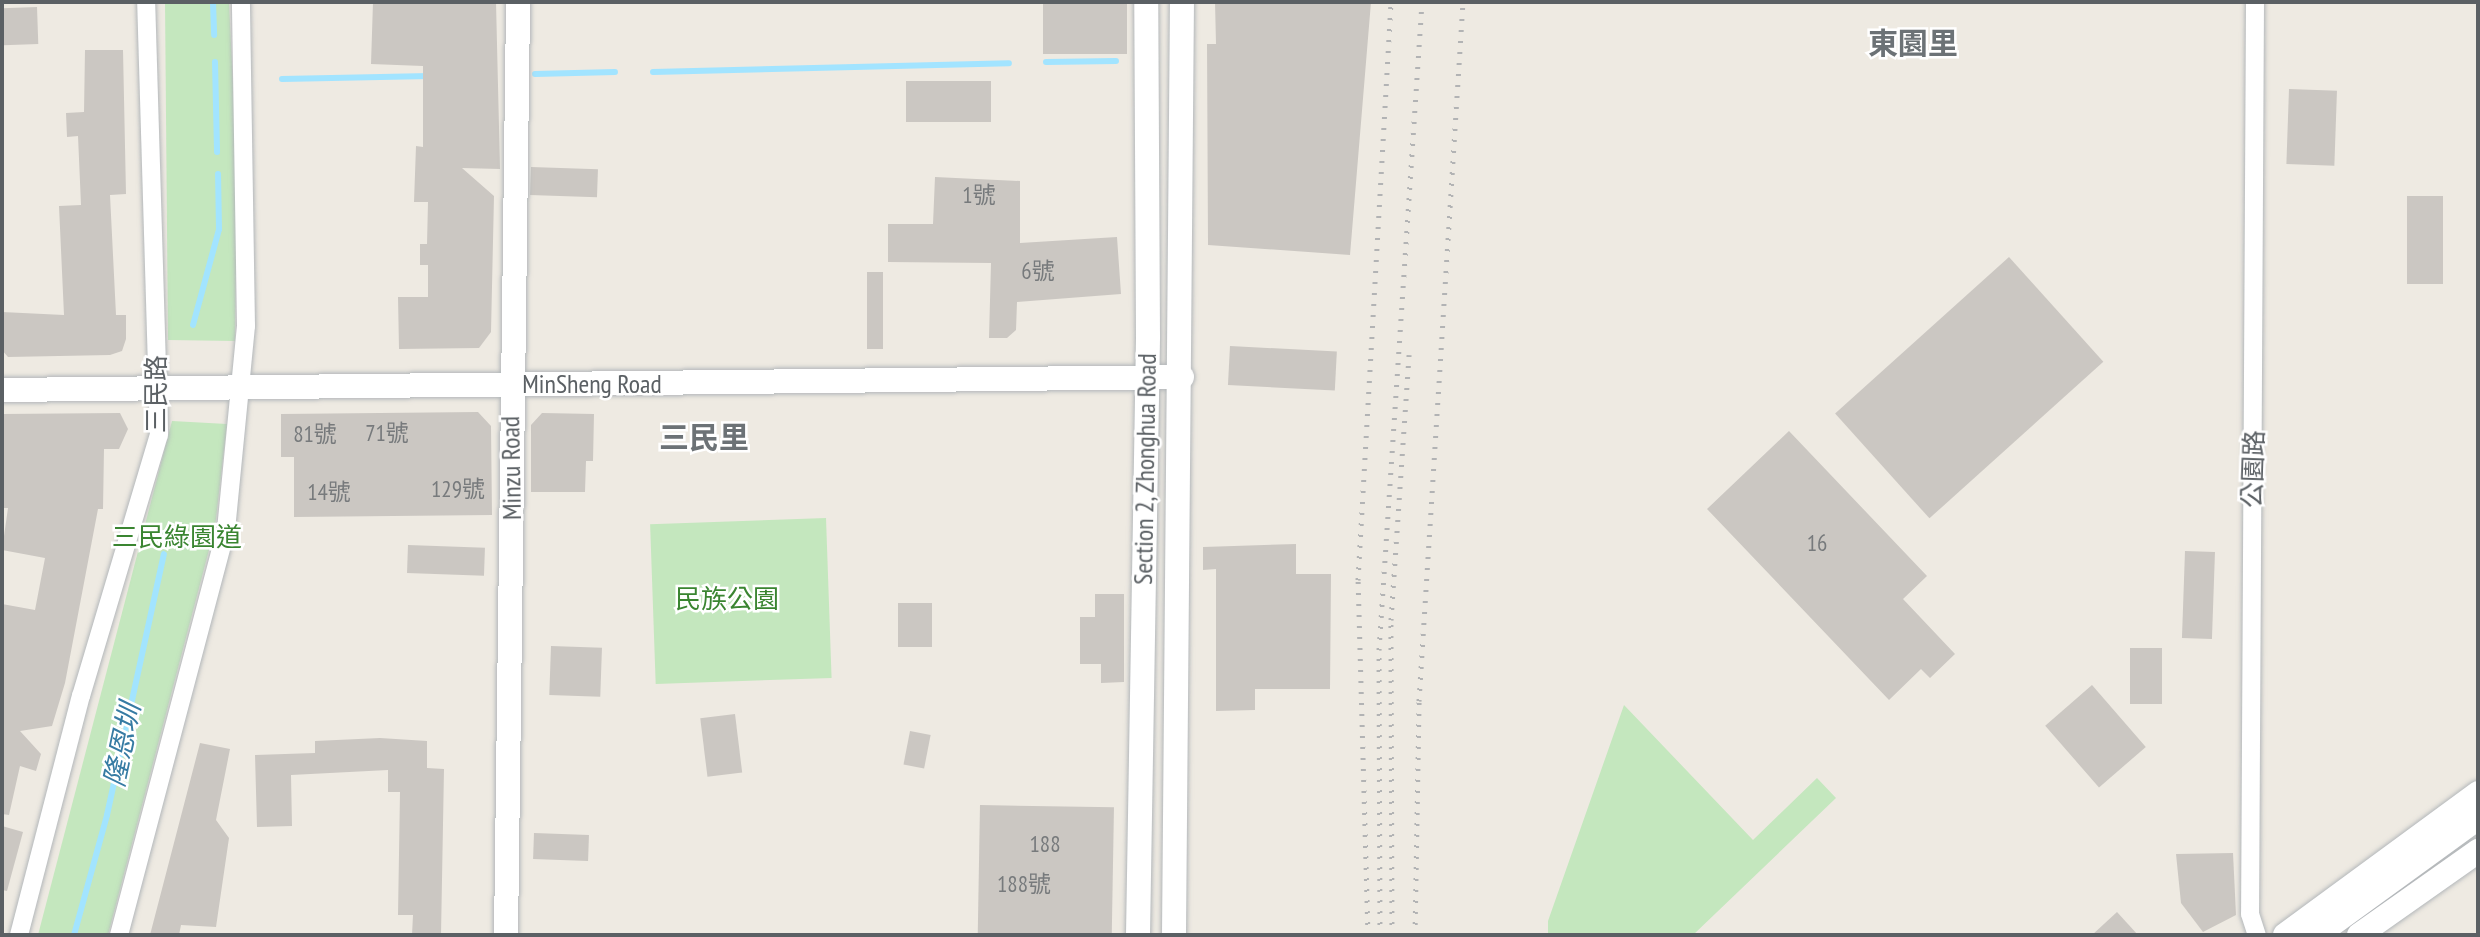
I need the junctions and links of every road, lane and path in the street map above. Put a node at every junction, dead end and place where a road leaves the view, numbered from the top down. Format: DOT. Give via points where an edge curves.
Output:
graph roads {
  1 [pos="146,2"];
  2 [pos="241,2"];
  3 [pos="518,2"];
  4 [pos="1146,2"];
  5 [pos="1182,2"];
  6 [pos="2255,2"];
  7 [pos="1147,374"];
  8 [pos="1182,377"];
  9 [pos="510,385"];
  10 [pos="158,388"];
  11 [pos="239,388"];
  12 [pos="2,390"];
  13 [pos="2478,793"];
  14 [pos="2478,818"];
  15 [pos="2477,854"];
  16 [pos="19,935"];
  17 [pos="119,935"];
  18 [pos="506,935"];
  19 [pos="1138,935"];
  20 [pos="1174,935"];
  21 [pos="2257,935"];
  22 [pos="2285,935"];
  23 [pos="2317,935"];
  24 [pos="2359,935"];
  25 [pos="2382,935"];
  1 -- 10 [label="street, 三民路"];
  2 -- 11 [label="street" via="246,326"];
  3 -- 9 [label="street, Minzu Road"];
  4 -- 7 [label="street, Section 2, Zhonghua Road"];
  5 -- 8 [label="street, Section 2, Zhonghua Road"];
  6 -- 21 [label="street, 公園路" via="2250,914"];
  7 -- 8 [label="street, MinSheng Road"];
  7 -- 9 [label="street, MinSheng Road" via="951,384"];
  7 -- 19 [label="street, Section 2, Zhonghua Road"];
  8 -- 20 [label="street, Section 2, Zhonghua Road"];
  9 -- 11 [label="street, MinSheng Road"];
  9 -- 18 [label="street, Minzu Road"];
  10 -- 11 [label="street, MinSheng Road"];
  10 -- 12 [label="street, MinSheng Road"];
  10 -- 16 [label="street, 三民路" via="159,435 81,696"];
  11 -- 17 [label="street" via="226,530"];
  13 -- 22 [label="street"];
  14 -- 23 [label="street"];
  15 -- 24 [label="street"];
  15 -- 25 [label="street"];
}
